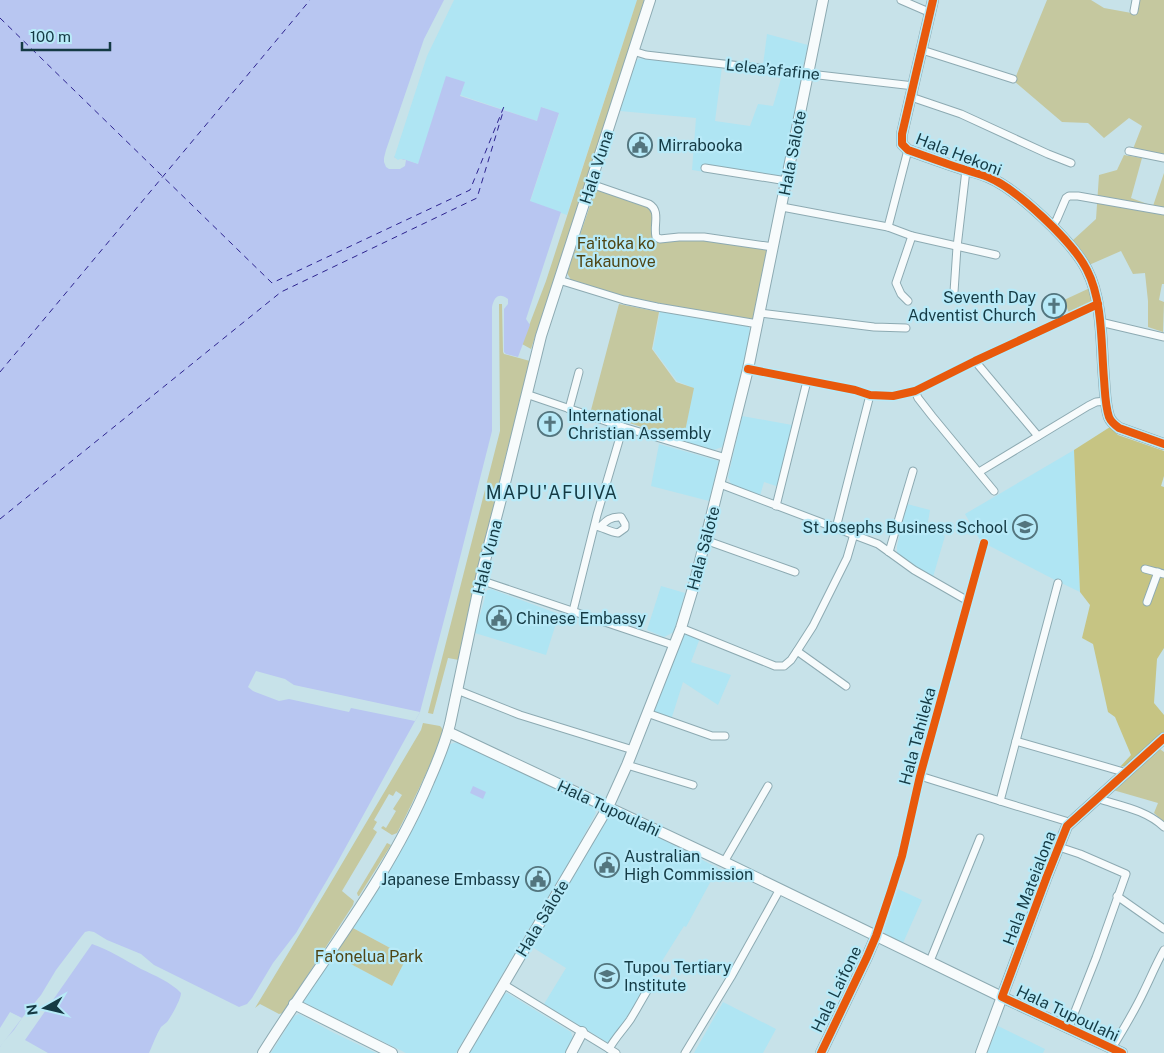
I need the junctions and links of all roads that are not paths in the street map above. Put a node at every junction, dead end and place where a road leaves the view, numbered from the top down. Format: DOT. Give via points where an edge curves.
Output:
graph roads {
  1 [pos="650,0"];
  2 [pos="823,0"];
  3 [pos="901,0"];
  4 [pos="933,0"];
  5 [pos="1136,0"];
  6 [pos="1134,11"];
  7 [pos="930,13"];
  8 [pos="922,50"];
  9 [pos="633,51"];
  10 [pos="808,73"];
  11 [pos="1013,79"];
  12 [pos="914,86"];
  13 [pos="911,97"];
  14 [pos="908,150"];
  15 [pos="1129,151"];
  16 [pos="1164,158"];
  17 [pos="1071,163"];
  18 [pos="705,168"];
  19 [pos="966,170"];
  20 [pos="787,181"];
  21 [pos="591,184"];
  22 [pos="782,207"];
  23 [pos="1164,211"];
  24 [pos="1052,226"];
  25 [pos="888,227"];
  26 [pos="912,236"];
  27 [pos="773,246"];
  28 [pos="958,247"];
  29 [pos="996,256"];
  30 [pos="559,280"];
  31 [pos="954,292"];
  32 [pos="908,301"];
  33 [pos="1098,304"];
  34 [pos="760,313"];
  35 [pos="1100,322"];
  36 [pos="758,324"];
  37 [pos="906,328"];
  38 [pos="1164,337"];
  39 [pos="975,361"];
  40 [pos="748,369"];
  41 [pos="579,372"];
  42 [pos="807,381"];
  43 [pos="915,391"];
  44 [pos="526,394"];
  45 [pos="870,395"];
  46 [pos="1106,401"];
  47 [pos="569,408"];
  48 [pos="624,427"];
  49 [pos="1038,436"];
  50 [pos="1164,444"];
  51 [pos="726,458"];
  52 [pos="913,471"];
  53 [pos="979,472"];
  54 [pos="720,484"];
  55 [pos="994,491"];
  56 [pos="776,506"];
  57 [pos="836,528"];
  58 [pos="854,534"];
  59 [pos="706,540"];
  60 [pos="984,543"];
  61 [pos="889,552"];
  62 [pos="1145,568"];
  63 [pos="795,572"];
  64 [pos="1161,573"];
  65 [pos="480,580"];
  66 [pos="1058,583"];
  67 [pos="968,601"];
  68 [pos="1146,602"];
  69 [pos="573,611"];
  70 [pos="680,628"];
  71 [pos="673,645"];
  72 [pos="797,651"];
  73 [pos="846,686"];
  74 [pos="457,690"];
  75 [pos="646,713"];
  76 [pos="448,732"];
  77 [pos="725,736"];
  78 [pos="1164,738"];
  79 [pos="1016,741"];
  80 [pos="633,750"];
  81 [pos="627,766"];
  82 [pos="1127,773"];
  83 [pos="920,776"];
  84 [pos="693,785"];
  85 [pos="768,786"];
  86 [pos="1098,799"];
  87 [pos="1000,801"];
  88 [pos="608,807"];
  89 [pos="1073,823"];
  90 [pos="1164,827"];
  91 [pos="980,838"];
  92 [pos="1059,847"];
  93 [pos="724,862"];
  94 [pos="780,889"];
  95 [pos="1117,896"];
  96 [pos="1164,929"];
  97 [pos="876,936"];
  98 [pos="1164,950"];
  99 [pos="930,961"];
  100 [pos="503,984"];
  101 [pos="650,986"];
  102 [pos="1002,997"];
  103 [pos="294,1004"];
  104 [pos="1068,1028"];
  105 [pos="582,1032"];
  106 [pos="1112,1048"];
  107 [pos="613,1051"];
  108 [pos="263,1053"];
  109 [pos="392,1053"];
  110 [pos="463,1053"];
  111 [pos="571,1053"];
  112 [pos="685,1053"];
  113 [pos="820,1053"];
  114 [pos="981,1053"];
  115 [pos="1122,1053"];
  1 -- 9 [label="main road, Hala Vuna"];
  2 -- 10 [label="main road, Hala Sālote"];
  3 -- 7 [label="street"];
  4 -- 7 [label="main road, Hala Hekoni"];
  5 -- 6 [label="street"];
  7 -- 8 [label="main road, Hala Hekoni"];
  8 -- 11 [label="street"];
  8 -- 12 [label="main road, Hala Hekoni"];
  9 -- 10 [label="street, Lelea’afafine"];
  9 -- 21 [label="main road, Hala Vuna"];
  10 -- 12 [label="street, Lelea’afafine"];
  10 -- 20 [label="main road, Hala Sālote"];
  12 -- 13 [label="main road, Hala Hekoni"];
  13 -- 14 [label="main road, Hala Hekoni" via="901,139"];
  13 -- 17 [label="street" via="969,117"];
  14 -- 19 [label="main road, Hala Hekoni"];
  14 -- 25 [label="street"];
  15 -- 16 [label="street"];
  18 -- 20 [label="street"];
  19 -- 24 [label="main road, Hala Hekoni" via="1001,183"];
  19 -- 28 [label="street"];
  20 -- 22 [label="main road, Hala Sālote"];
  21 -- 27 [label="street" via="654,206 655,232 660,239 704,237"];
  21 -- 30 [label="main road, Hala Vuna"];
  22 -- 25 [label="street"];
  22 -- 27 [label="main road, Hala Sālote"];
  23 -- 24 [label="street" via="1070,196"];
  24 -- 33 [label="main road, Hala Hekoni" via="1087,269"];
  25 -- 26 [label="street"];
  26 -- 28 [label="street"];
  26 -- 32 [label="street" via="896,283"];
  27 -- 34 [label="main road, Hala Sālote"];
  28 -- 29 [label="street"];
  28 -- 31 [label="street"];
  30 -- 36 [label="street" via="624,300"];
  30 -- 44 [label="main road, Hala Vuna"];
  33 -- 35 [label="main road, Hala Hekoni"];
  33 -- 39 [label="street"];
  34 -- 36 [label="main road, Hala Sālote"];
  34 -- 37 [label="street" via="874,328"];
  35 -- 38 [label="street"];
  35 -- 46 [label="main road, Hala Hekoni"];
  36 -- 40 [label="main road, Hala Sālote"];
  39 -- 43 [label="street"];
  39 -- 49 [label="street"];
  40 -- 42 [label="street"];
  40 -- 51 [label="main road, Hala Sālote"];
  41 -- 47 [label="street"];
  42 -- 45 [label="street"];
  42 -- 56 [label="street"];
  43 -- 45 [label="street" via="893,396"];
  43 -- 53 [label="street"];
  44 -- 47 [label="street"];
  44 -- 65 [label="main road, Hala Vuna"];
  45 -- 57 [label="street"];
  46 -- 49 [label="street" via="1088,406"];
  46 -- 50 [label="main road, Hala Hekoni" via="1114,424"];
  47 -- 48 [label="street"];
  48 -- 51 [label="street"];
  48 -- 69 [label="street"];
  49 -- 53 [label="street"];
  51 -- 54 [label="main road, Hala Sālote"];
  52 -- 61 [label="street"];
  53 -- 55 [label="street"];
  54 -- 56 [label="street"];
  54 -- 59 [label="main road, Hala Sālote"];
  56 -- 57 [label="street"];
  57 -- 58 [label="street"];
  58 -- 61 [label="street"];
  58 -- 72 [label="street" via="847,558"];
  59 -- 63 [label="street"];
  59 -- 70 [label="main road, Hala Sālote"];
  60 -- 67 [label="street, Hala Tahileka"];
  61 -- 67 [label="street"];
  62 -- 64 [label="street"];
  64 -- 68 [label="street"];
  65 -- 69 [label="street"];
  65 -- 74 [label="main road, Hala Vuna"];
  66 -- 79 [label="street"];
  67 -- 83 [label="street, Hala Tahileka"];
  69 -- 71 [label="street"];
  70 -- 71 [label="main road, Hala Sālote"];
  70 -- 72 [label="street" via="774,666 784,666"];
  71 -- 75 [label="main road, Hala Sālote"];
  72 -- 73 [label="street"];
  74 -- 76 [label="main road, Hala Vuna"];
  74 -- 80 [label="street" via="520,715"];
  75 -- 77 [label="street" via="712,736"];
  75 -- 80 [label="main road, Hala Sālote"];
  76 -- 88 [label="main road, Hala Tupoulahi"];
  76 -- 103 [label="main road, Hala Vuna" via="420,804 399,843"];
  78 -- 82 [label="main road, Hala Mateialona"];
  79 -- 82 [label="street"];
  79 -- 87 [label="street"];
  80 -- 81 [label="main road, Hala Sālote"];
  81 -- 84 [label="street"];
  81 -- 88 [label="main road, Hala Sālote"];
  82 -- 86 [label="main road, Hala Mateialona"];
  83 -- 87 [label="street"];
  83 -- 97 [label="street, Hala Tahileka" via="902,856"];
  85 -- 93 [label="street"];
  86 -- 89 [label="main road, Hala Mateialona"];
  86 -- 90 [label="street" via="1145,814"];
  87 -- 89 [label="street"];
  88 -- 93 [label="main road, Hala Tupoulahi"];
  88 -- 100 [label="main road, Hala Sālote"];
  89 -- 92 [label="main road, Hala Mateialona" via="1068,826"];
  91 -- 99 [label="street"];
  92 -- 95 [label="street" via="1126,874"];
  92 -- 102 [label="main road, Hala Mateialona"];
  93 -- 94 [label="main road, Hala Tupoulahi"];
  94 -- 97 [label="main road, Hala Tupoulahi"];
  94 -- 112 [label="street"];
  95 -- 96 [label="street"];
  95 -- 104 [label="street"];
  97 -- 99 [label="main road, Hala Tupoulahi"];
  97 -- 113 [label="main road, Hala Laifone"];
  98 -- 106 [label="street"];
  99 -- 102 [label="main road, Hala Tupoulahi"];
  100 -- 105 [label="street"];
  100 -- 110 [label="main road, Hala Sālote"];
  101 -- 107 [label="street" via="613,1042"];
  102 -- 104 [label="main road, Hala Tupoulahi"];
  102 -- 114 [label="main road, Hala Mateialona"];
  103 -- 108 [label="main road, Hala Vuna"];
  103 -- 109 [label="main road"];
  104 -- 106 [label="main road, Hala Tupoulahi"];
  105 -- 107 [label="street"];
  105 -- 111 [label="main road"];
  106 -- 115 [label="main road, Hala Tupoulahi"];
}
